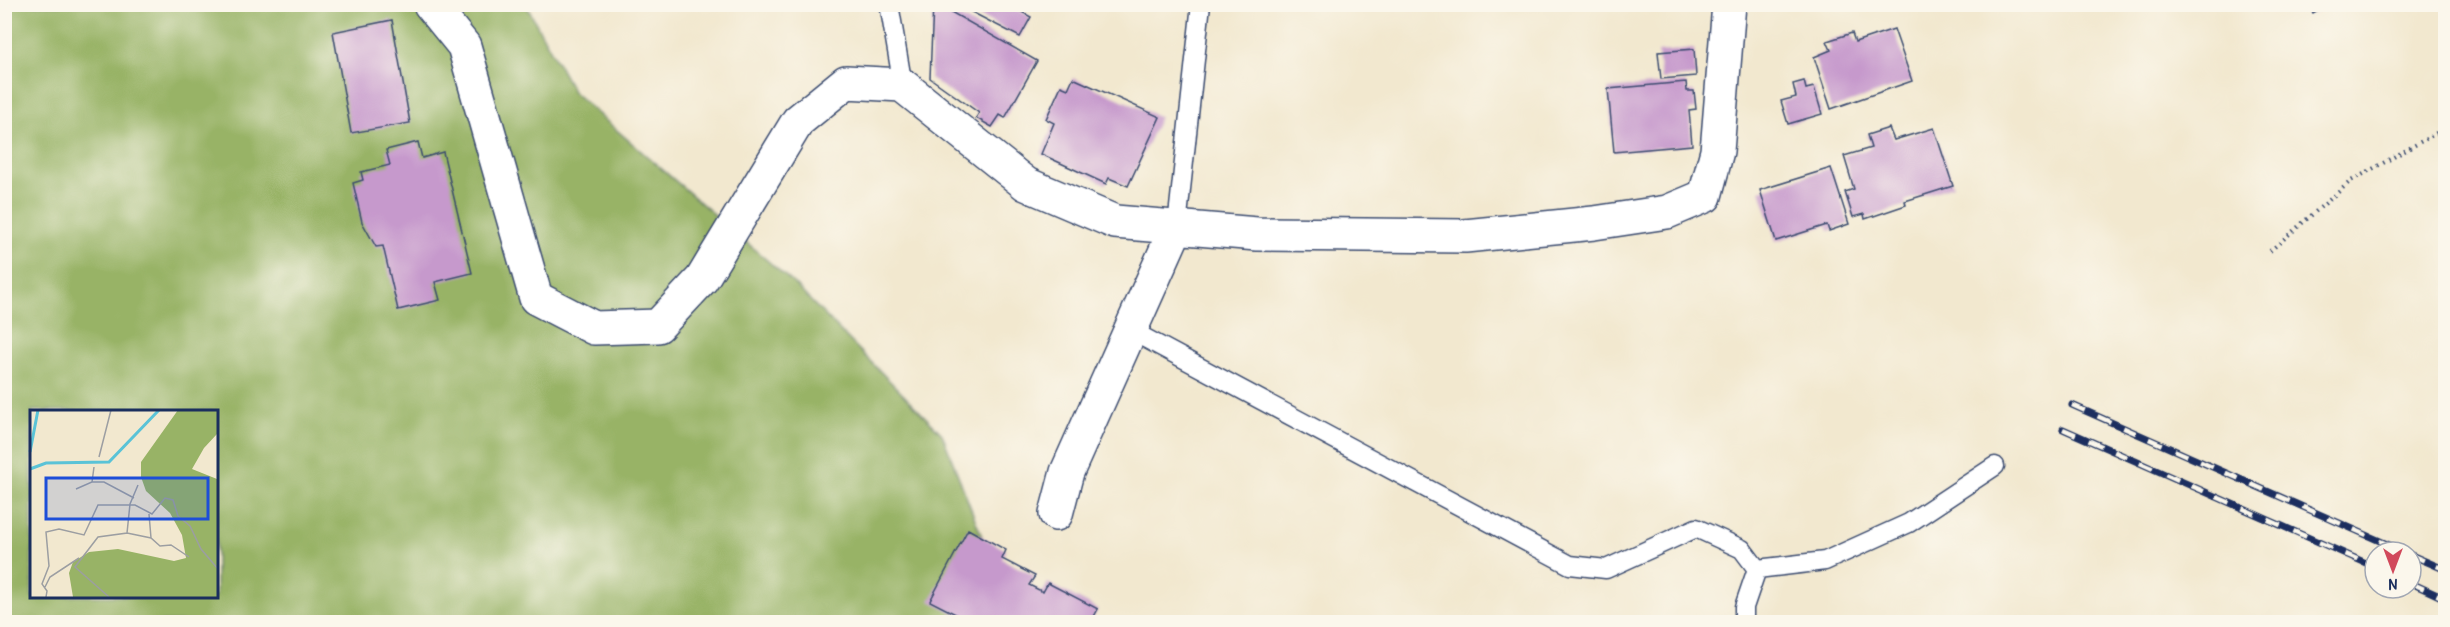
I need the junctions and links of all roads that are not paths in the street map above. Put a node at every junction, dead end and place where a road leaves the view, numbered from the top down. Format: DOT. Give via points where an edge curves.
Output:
graph roads {
  1 [pos="430,4"];
  2 [pos="889,4"];
  3 [pos="1201,4"];
  4 [pos="1730,4"];
  5 [pos="903,86"];
  6 [pos="1177,226"];
  7 [pos="1130,330"];
  8 [pos="1995,466"];
  9 [pos="1056,514"];
  10 [pos="1756,569"];
  11 [pos="1743,622"];
  1 -- 5 [label="street" via="464,46 536,298 594,328 658,326 702,279 798,121 846,82"];
  2 -- 5 [label="lane"];
  3 -- 6 [label="lane"];
  4 -- 6 [label="street" via="1717,152 1705,196 1666,212 1465,236 1257,234"];
  5 -- 6 [label="street" via="1026,184 1115,222"];
  6 -- 7 [label="street"];
  7 -- 9 [label="street" via="1067,472"];
  7 -- 10 [label="lane" via="1570,565 1606,569 1696,528 1742,549"];
  8 -- 10 [label="lane" via="1909,523 1825,561"];
  10 -- 11 [label="lane"];
}
